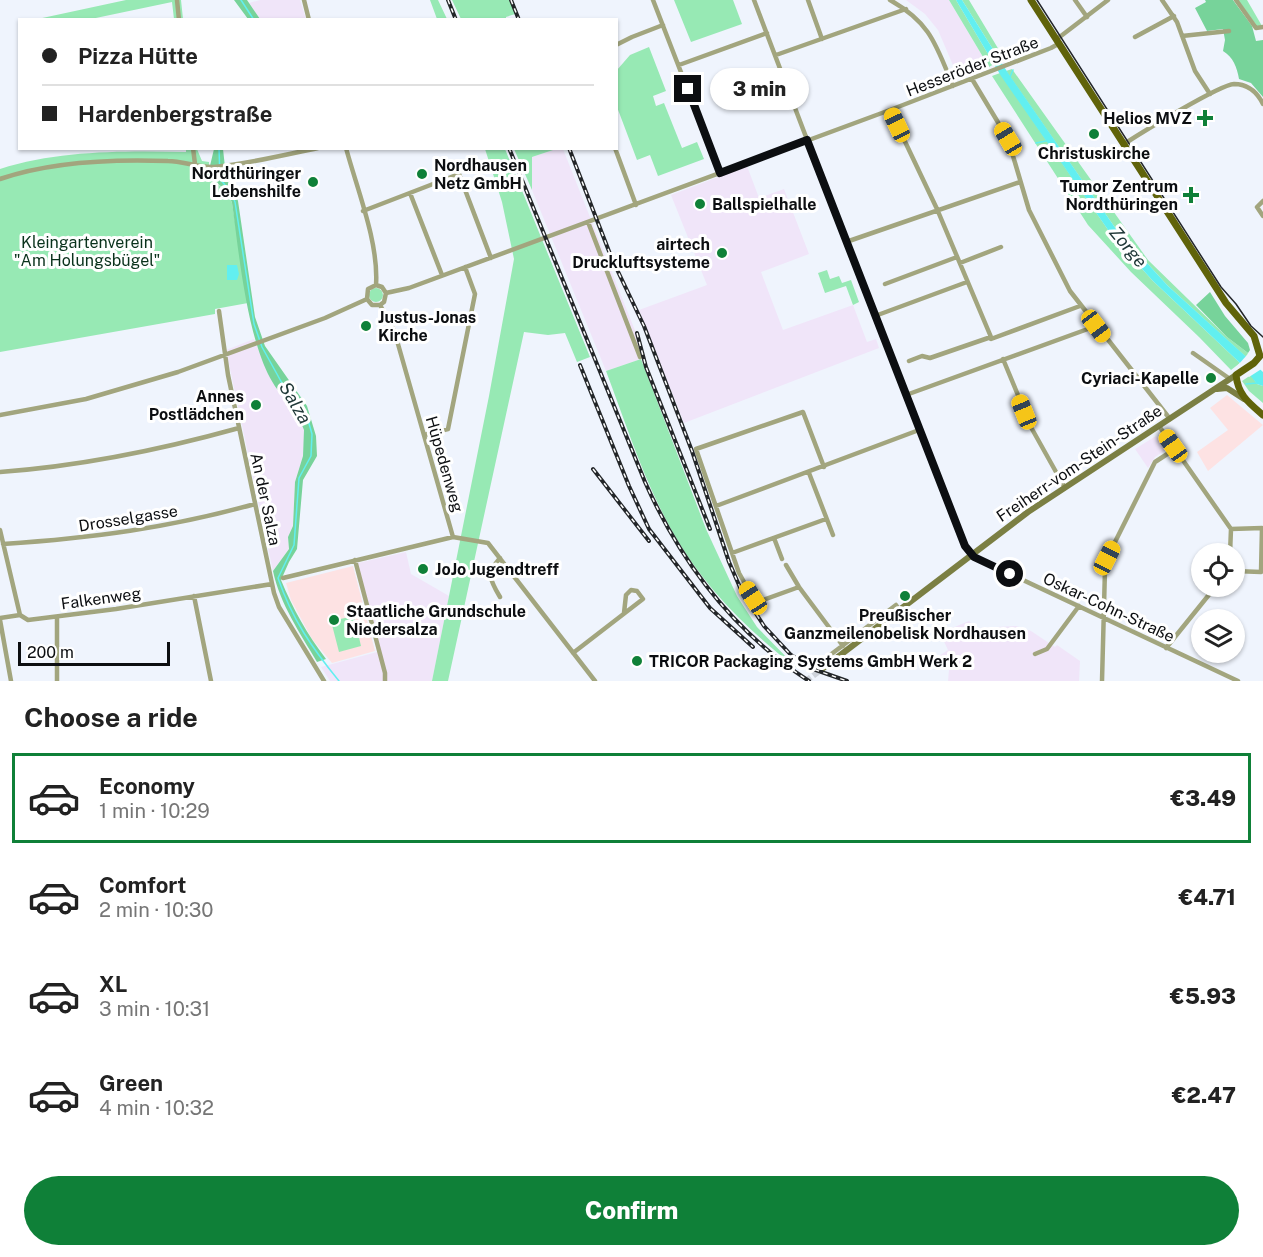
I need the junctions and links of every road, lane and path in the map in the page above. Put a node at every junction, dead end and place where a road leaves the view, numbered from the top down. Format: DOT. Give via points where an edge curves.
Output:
graph roads {
  1 [pos="177,0"];
  2 [pos="304,0"];
  3 [pos="653,0"];
  4 [pos="754,0"];
  5 [pos="808,0"];
  6 [pos="890,0"];
  7 [pos="1031,0"];
  8 [pos="1075,0"];
  9 [pos="1108,0"];
  10 [pos="1162,0"];
  11 [pos="1236,0"];
  12 [pos="906,9"];
  13 [pos="1174,16"];
  14 [pos="1087,17"];
  15 [pos="179,18"];
  16 [pos="308,18"];
  17 [pos="663,25"];
  18 [pos="1263,27"];
  19 [pos="1229,31"];
  20 [pos="767,33"];
  21 [pos="1182,36"];
  22 [pos="1135,38"];
  23 [pos="822,39"];
  24 [pos="1058,41"];
  25 [pos="618,44"];
  26 [pos="776,55"];
  27 [pos="679,65"];
  28 [pos="972,79"];
  29 [pos="953,86"];
  30 [pos="1210,94"];
  31 [pos="1263,104"];
  32 [pos="890,110"];
  33 [pos="807,140"];
  34 [pos="1124,144"];
  35 [pos="193,150"];
  36 [pos="307,150"];
  37 [pos="347,150"];
  38 [pos="616,150"];
  39 [pos="195,164"];
  40 [pos="720,173"];
  41 [pos="0,179"];
  42 [pos="1020,182"];
  43 [pos="410,193"];
  44 [pos="1263,201"];
  45 [pos="636,205"];
  46 [pos="937,209"];
  47 [pos="363,211"];
  48 [pos="1263,216"];
  49 [pos="588,222"];
  50 [pos="846,242"];
  51 [pos="1001,247"];
  52 [pos="957,257"];
  53 [pos="491,258"];
  54 [pos="960,263"];
  55 [pos="465,267"];
  56 [pos="442,275"];
  57 [pos="967,282"];
  58 [pos="885,284"];
  59 [pos="375,285"];
  60 [pos="386,293"];
  61 [pos="367,299"];
  62 [pos="380,305"];
  63 [pos="1080,306"];
  64 [pos="219,311"];
  65 [pos="875,316"];
  66 [pos="1096,326"];
  67 [pos="1254,336"];
  68 [pos="991,337"];
  69 [pos="1263,341"];
  70 [pos="1193,353"];
  71 [pos="225,356"];
  72 [pos="1261,356"];
  73 [pos="640,357"];
  74 [pos="1003,359"];
  75 [pos="909,361"];
  76 [pos="1233,377"];
  77 [pos="1214,390"];
  78 [pos="906,395"];
  79 [pos="1244,399"];
  80 [pos="0,415"];
  81 [pos="1263,415"];
  82 [pos="1170,418"];
  83 [pos="1159,426"];
  84 [pos="239,428"];
  85 [pos="919,430"];
  86 [pos="424,435"];
  87 [pos="1175,449"];
  88 [pos="824,467"];
  89 [pos="0,472"];
  90 [pos="809,472"];
  91 [pos="1065,488"];
  92 [pos="255,504"];
  93 [pos="716,506"];
  94 [pos="826,519"];
  95 [pos="1263,528"];
  96 [pos="1231,529"];
  97 [pos="0,531"];
  98 [pos="833,535"];
  99 [pos="453,537"];
  100 [pos="774,538"];
  101 [pos="1230,543"];
  102 [pos="3,544"];
  103 [pos="732,553"];
  104 [pos="971,554"];
  105 [pos="500,558"];
  106 [pos="782,559"];
  107 [pos="356,560"];
  108 [pos="786,566"];
  109 [pos="1245,572"];
  110 [pos="1262,573"];
  111 [pos="283,578"];
  112 [pos="272,584"];
  113 [pos="799,587"];
  114 [pos="194,596"];
  115 [pos="500,597"];
  116 [pos="1207,597"];
  117 [pos="1080,606"];
  118 [pos="899,609"];
  119 [pos="624,614"];
  120 [pos="20,615"];
  121 [pos="57,617"];
  122 [pos="1104,618"];
  123 [pos="0,619"];
  124 [pos="843,646"];
  125 [pos="1166,648"];
  126 [pos="573,653"];
  127 [pos="1035,654"];
  128 [pos="819,667"];
  129 [pos="11,681"];
  130 [pos="57,681"];
  131 [pos="211,681"];
  132 [pos="324,681"];
  133 [pos="386,681"];
  134 [pos="595,681"];
  135 [pos="1102,681"];
  136 [pos="1238,681"];
  1 -- 15 [label="street"];
  2 -- 16 [label="street"];
  3 -- 17 [label="street"];
  4 -- 20 [label="street"];
  5 -- 23 [label="street"];
  6 -- 12 [label="street"];
  7 -- 24 [label="main road"];
  8 -- 14 [label="street"];
  9 -- 14 [label="street, Hesseröder Straße"];
  10 -- 13 [label="street"];
  11 -- 18 [label="street" via="1256,28"];
  12 -- 23 [label="street"];
  12 -- 29 [label="street" via="932,36"];
  13 -- 21 [label="street"];
  13 -- 22 [label="street"];
  14 -- 24 [label="street, Hesseröder Straße"];
  17 -- 25 [label="street"];
  17 -- 27 [label="street"];
  19 -- 21 [label="street"];
  20 -- 26 [label="street"];
  20 -- 27 [label="street"];
  21 -- 30 [label="street" via="1198,77"];
  23 -- 26 [label="street"];
  24 -- 28 [label="street, Hesseröder Straße" via="1051,48"];
  24 -- 34 [label="main road"];
  26 -- 33 [label="street"];
  27 -- 40 [label="street"];
  28 -- 29 [label="street, Hesseröder Straße"];
  28 -- 42 [label="street" via="1008,139"];
  29 -- 32 [label="street, Hesseröder Straße"];
  30 -- 31 [label="street" via="1231,84 1241,85 1255,92"];
  30 -- 34 [label="street"];
  32 -- 33 [label="street, Hesseröder Straße"];
  32 -- 46 [label="street"];
  33 -- 40 [label="street, Hesseröder Straße"];
  33 -- 50 [label="street"];
  34 -- 67 [label="main road" via="1226,303"];
  35 -- 39 [label="street"];
  36 -- 39 [label="street" via="223,165"];
  37 -- 47 [label="street"];
  38 -- 45 [label="street"];
  39 -- 41 [label="street" via="125,159 16,173"];
  40 -- 45 [label="street, Hesseröder Straße"];
  42 -- 46 [label="street"];
  42 -- 63 [label="street" via="1029,210"];
  43 -- 47 [label="street"];
  43 -- 53 [label="street" via="459,174"];
  43 -- 56 [label="street"];
  44 -- 48 [label="street" via="1257,207"];
  45 -- 49 [label="street, Hesseröder Straße"];
  46 -- 50 [label="street"];
  46 -- 52 [label="street"];
  47 -- 59 [label="street" via="375,259"];
  49 -- 53 [label="street, Hesseröder Straße"];
  49 -- 73 [label="street"];
  50 -- 65 [label="street"];
  51 -- 54 [label="street"];
  52 -- 54 [label="street"];
  52 -- 58 [label="street"];
  53 -- 55 [label="street, Hesseröder Straße"];
  54 -- 57 [label="street"];
  55 -- 56 [label="street, Hesseröder Straße"];
  55 -- 86 [label="street" via="475,294 448,429"];
  56 -- 60 [label="street, Hesseröder Straße"];
  57 -- 65 [label="street"];
  57 -- 68 [label="street"];
  59 -- 60 [label="street"];
  59 -- 61 [label="street" via="368,289"];
  60 -- 62 [label="street"];
  61 -- 62 [label="street" via="372,305"];
  61 -- 71 [label="street"];
  62 -- 86 [label="street, Hüpedenweg" via="394,330"];
  63 -- 66 [label="street"];
  63 -- 68 [label="street"];
  64 -- 71 [label="street, An der Salza"];
  65 -- 78 [label="street"];
  66 -- 74 [label="street"];
  66 -- 82 [label="street"];
  67 -- 69 [label="main road"];
  67 -- 72 [label="main road, Freiherr-vom-Stein-Straße"];
  68 -- 75 [label="street" via="930,358 922,356"];
  70 -- 76 [label="street"];
  71 -- 80 [label="street" via="86,399"];
  71 -- 84 [label="street, An der Salza"];
  72 -- 76 [label="main road, Freiherr-vom-Stein-Straße"];
  74 -- 78 [label="street"];
  74 -- 91 [label="street" via="1032,429"];
  76 -- 77 [label="main road, Freiherr-vom-Stein-Straße"];
  76 -- 79 [label="main road"];
  77 -- 79 [label="main road" via="1227,388"];
  77 -- 82 [label="main road, Freiherr-vom-Stein-Straße"];
  78 -- 85 [label="street"];
  79 -- 81 [label="main road"];
  82 -- 83 [label="main road, Freiherr-vom-Stein-Straße"];
  83 -- 87 [label="street"];
  83 -- 91 [label="main road, Freiherr-vom-Stein-Straße"];
  84 -- 89 [label="street" via="105,460"];
  84 -- 92 [label="street, An der Salza"];
  85 -- 88 [label="street"];
  85 -- 104 [label="street"];
  86 -- 99 [label="street, Hüpedenweg"];
  87 -- 96 [label="street"];
  87 -- 122 [label="street" via="1155,462 1107,558"];
  88 -- 90 [label="street"];
  88 -- 93 [label="street" via="803,412 696,449"];
  90 -- 93 [label="street"];
  90 -- 94 [label="street"];
  91 -- 104 [label="main road, Freiherr-vom-Stein-Straße"];
  92 -- 102 [label="street, Drosselgasse" via="153,528 80,539"];
  92 -- 112 [label="street, An der Salza"];
  93 -- 103 [label="street"];
  94 -- 98 [label="street"];
  94 -- 100 [label="street"];
  95 -- 96 [label="street"];
  95 -- 110 [label="street"];
  96 -- 101 [label="street"];
  97 -- 102 [label="street"];
  99 -- 105 [label="street" via="488,543"];
  99 -- 107 [label="street, Hüpedenweg"];
  100 -- 103 [label="street"];
  100 -- 106 [label="street"];
  102 -- 120 [label="street"];
  103 -- 113 [label="street" via="753,598 760,601"];
  104 -- 117 [label="street, Oskar-Cohn-Straße"];
  104 -- 118 [label="main road, Freiherr-vom-Stein-Straße"];
  105 -- 115 [label="street" via="490,574"];
  105 -- 126 [label="street"];
  107 -- 111 [label="street, Hüpedenweg"];
  107 -- 133 [label="street"];
  108 -- 113 [label="street"];
  109 -- 110 [label="street"];
  112 -- 114 [label="street, Falkenweg"];
  112 -- 132 [label="street, An der Salza" via="279,607"];
  113 -- 124 [label="street"];
  114 -- 121 [label="street, Falkenweg"];
  114 -- 131 [label="street"];
  116 -- 125 [label="street"];
  117 -- 122 [label="street, Oskar-Cohn-Straße"];
  117 -- 127 [label="street" via="1047,649"];
  118 -- 124 [label="street, Freiherr-vom-Stein-Straße" via="896,605"];
  118 -- 128 [label="main road, Freiherr-vom-Stein-Straße"];
  119 -- 119 [label="street" via="643,599 637,591 626,595"];
  119 -- 126 [label="street"];
  120 -- 121 [label="street, Falkenweg" via="28,620"];
  120 -- 123 [label="street, Falkenweg"];
  121 -- 130 [label="street"];
  122 -- 125 [label="street, Oskar-Cohn-Straße"];
  122 -- 135 [label="street"];
  123 -- 129 [label="street"];
  124 -- 128 [label="street, Freiherr-vom-Stein-Straße"];
  125 -- 136 [label="street, Oskar-Cohn-Straße"];
  126 -- 134 [label="street"];
}
